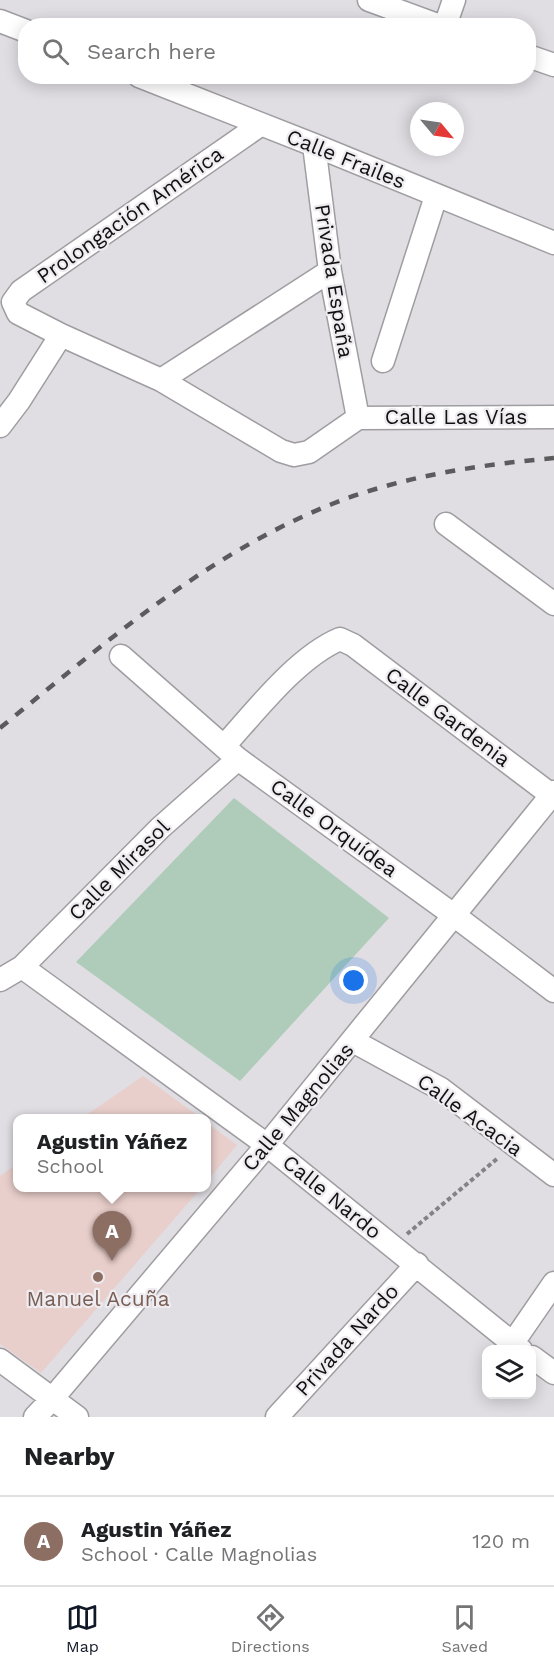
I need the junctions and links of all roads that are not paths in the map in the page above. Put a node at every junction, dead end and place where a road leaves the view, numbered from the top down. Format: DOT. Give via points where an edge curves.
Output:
graph roads {
  1 [pos="369,0"];
  2 [pos="454,0"];
  3 [pos="418,18"];
  4 [pos="448,18"];
  5 [pos="0,21"];
  6 [pos="18,28"];
  7 [pos="536,59"];
  8 [pos="554,65"];
  9 [pos="159,84"];
  10 [pos="260,125"];
  11 [pos="314,145"];
  12 [pos="435,196"];
  13 [pos="554,243"];
  14 [pos="330,271"];
  15 [pos="61,334"];
  16 [pos="383,361"];
  17 [pos="161,380"];
  18 [pos="554,417"];
  19 [pos="358,418"];
  20 [pos="0,426"];
  21 [pos="446,524"];
  22 [pos="554,604"];
  23 [pos="340,639"];
  24 [pos="121,656"];
  25 [pos="231,752"];
  26 [pos="553,795"];
  27 [pos="455,916"];
  28 [pos="22,967"];
  29 [pos="0,980"];
  30 [pos="554,991"];
  31 [pos="353,1041"];
  32 [pos="267,1145"];
  33 [pos="554,1175"];
  34 [pos="417,1264"];
  35 [pos="554,1283"];
  36 [pos="515,1345"];
  37 [pos="518,1345"];
  38 [pos="0,1360"];
  39 [pos="536,1360"];
  40 [pos="554,1373"];
  41 [pos="52,1399"];
  42 [pos="35,1417"];
  43 [pos="77,1417"];
  44 [pos="278,1417"];
  1 -- 3 [label="street"];
  2 -- 4 [label="street"];
  5 -- 6 [label="street"];
  7 -- 8 [label="street"];
  9 -- 10 [label="street, Calle Frailes"];
  10 -- 11 [label="street, Calle Frailes"];
  10 -- 15 [label="street, Prolongación América" via="21,291 13,302 18,312"];
  11 -- 12 [label="street, Calle Frailes"];
  11 -- 14 [label="street, Privada España"];
  12 -- 13 [label="street, Calle Frailes"];
  12 -- 16 [label="street"];
  14 -- 17 [label="street"];
  14 -- 19 [label="street, Privada España"];
  15 -- 17 [label="street"];
  15 -- 20 [label="street"];
  17 -- 19 [label="street" via="294,455 309,452"];
  18 -- 19 [label="street, Calle Las Vías"];
  21 -- 22 [label="street"];
  23 -- 25 [label="street, Calle Mirasol" via="327,644 292,673"];
  23 -- 26 [label="street, Calle Gardenia"];
  24 -- 25 [label="street, Calle Orquídea"];
  25 -- 27 [label="street, Calle Orquídea"];
  25 -- 28 [label="street, Calle Mirasol"];
  26 -- 27 [label="street, Calle Magnolias"];
  27 -- 30 [label="street, Calle Orquídea"];
  27 -- 31 [label="street, Calle Magnolias"];
  28 -- 29 [label="street, Calle Mirasol"];
  28 -- 32 [label="street, Calle Nardo"];
  31 -- 32 [label="street, Calle Magnolias"];
  31 -- 33 [label="street, Calle Acacia" via="441,1089"];
  32 -- 34 [label="street, Calle Nardo"];
  32 -- 41 [label="street, Calle Magnolias"];
  34 -- 36 [label="street, Calle Nardo"];
  34 -- 44 [label="street, Privada Nardo"];
  35 -- 37 [label="street"];
  38 -- 41 [label="street"];
  39 -- 40 [label="street"];
  41 -- 42 [label="street, Calle Magnolias"];
  41 -- 43 [label="street"];
}
